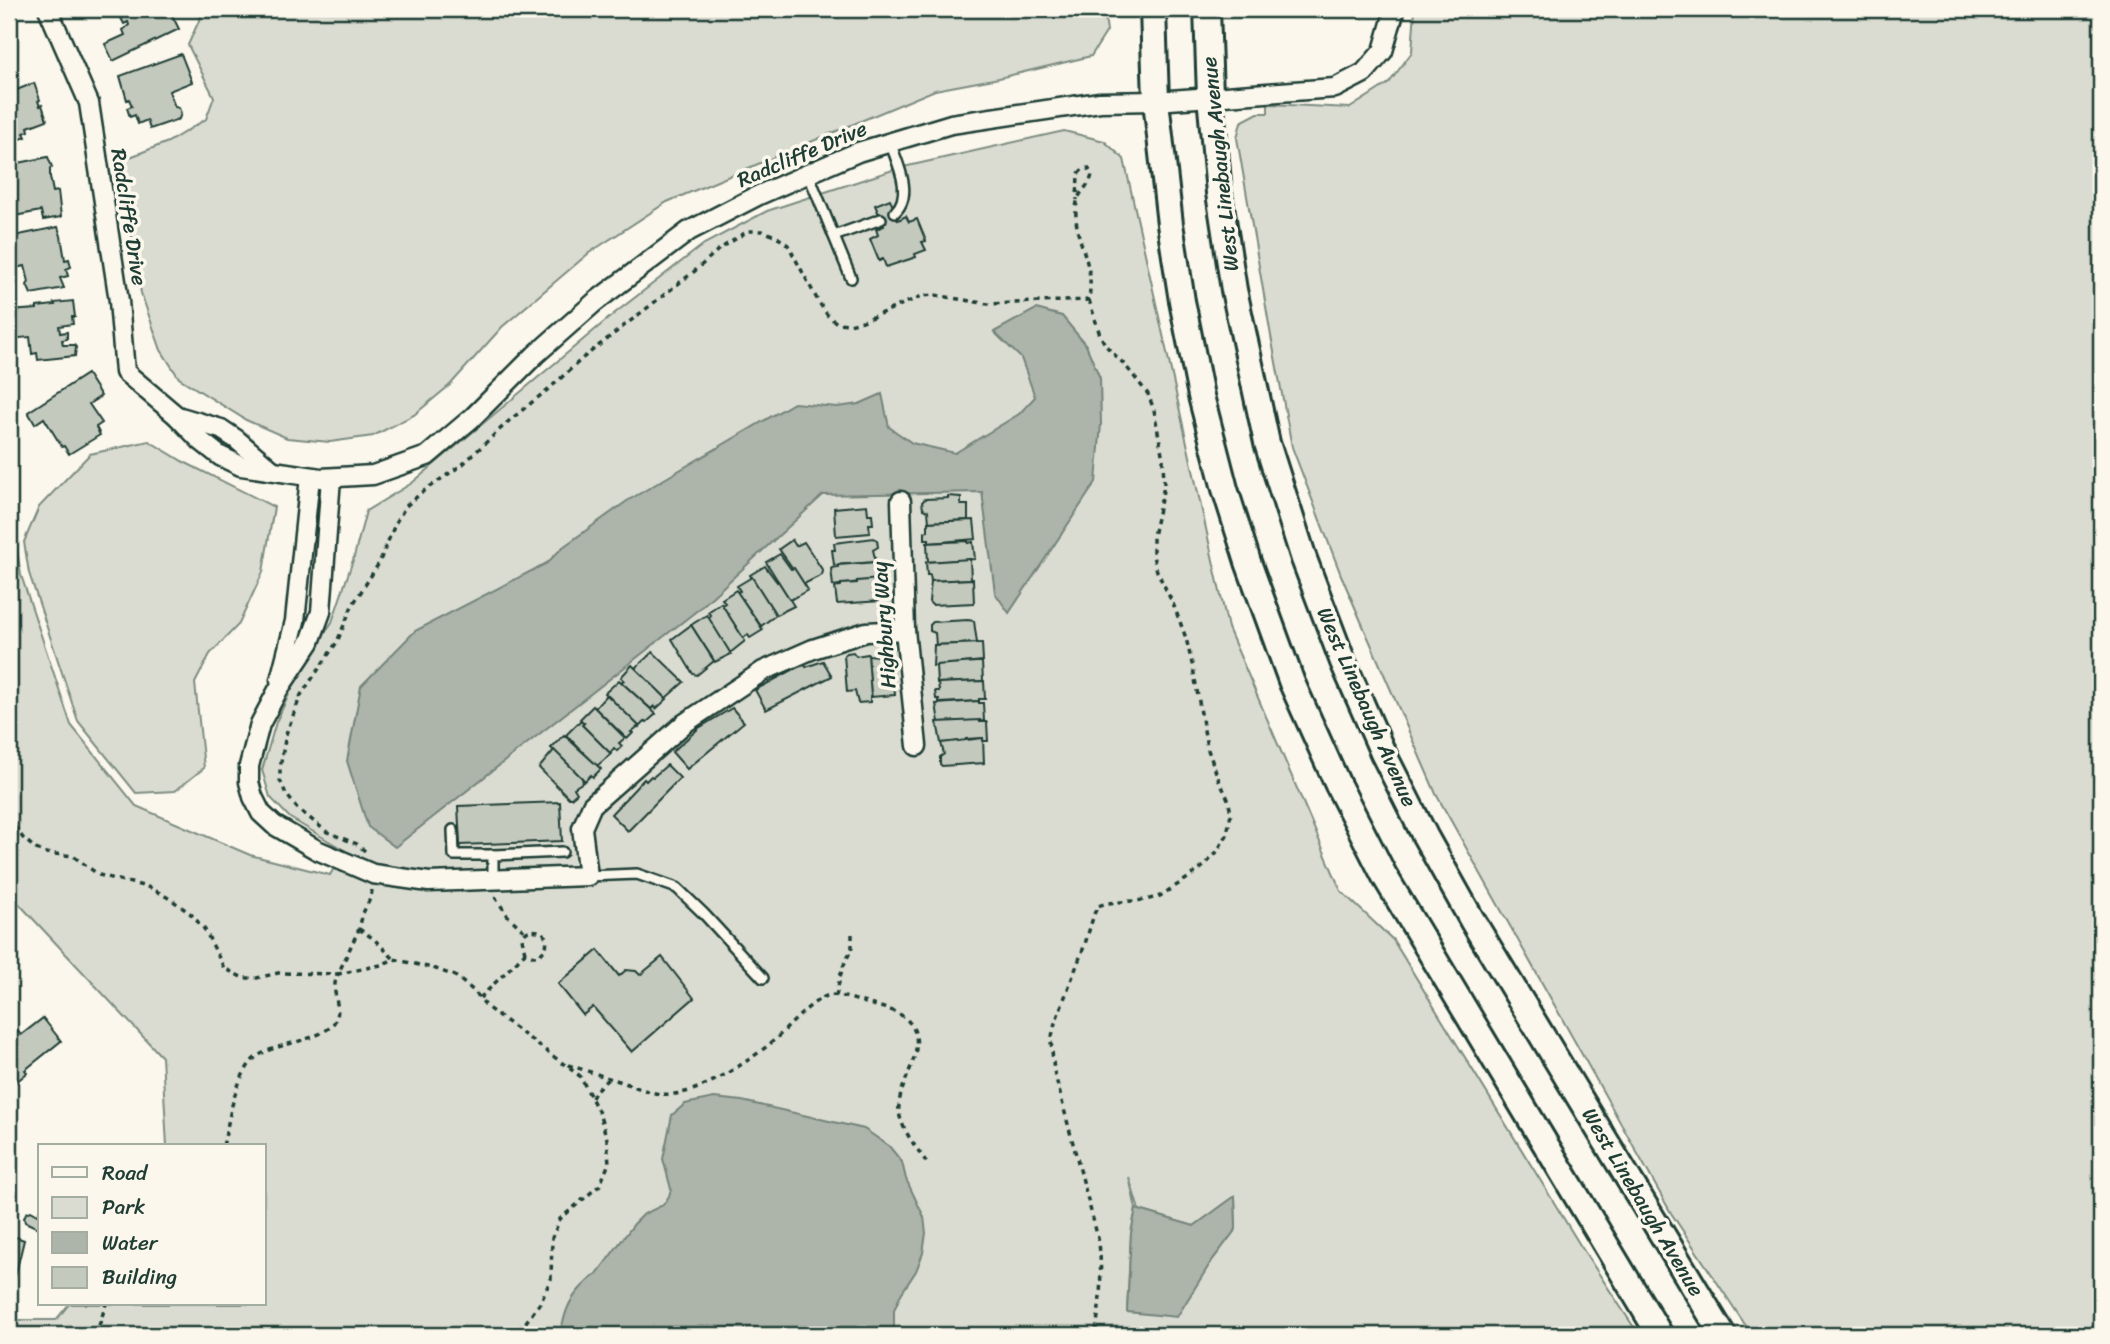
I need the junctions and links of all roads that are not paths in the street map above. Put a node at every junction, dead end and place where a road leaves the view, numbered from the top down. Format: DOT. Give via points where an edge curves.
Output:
graph roads {
  1 [pos="48,9"];
  2 [pos="1153,9"];
  3 [pos="1207,9"];
  4 [pos="1395,9"];
  5 [pos="1210,96"];
  6 [pos="1156,101"];
  7 [pos="890,141"];
  8 [pos="808,173"];
  9 [pos="895,212"];
  10 [pos="881,219"];
  11 [pos="834,236"];
  12 [pos="851,278"];
  13 [pos="310,477"];
  14 [pos="331,478"];
  15 [pos="901,501"];
  16 [pos="905,630"];
  17 [pos="278,690"];
  18 [pos="917,747"];
  19 [pos="453,830"];
  20 [pos="562,852"];
  21 [pos="493,855"];
  22 [pos="588,876"];
  23 [pos="493,880"];
  24 [pos="763,978"];
  25 [pos="1660,1335"];
  26 [pos="1723,1335"];
  1 -- 13 [label="street, Radcliffe Drive" via="89,103 125,372 177,416 221,429 271,469"];
  2 -- 6 [label="main road"];
  3 -- 5 [label="main road, West Linebaugh Avenue"];
  4 -- 5 [label="street, Radcliffe Drive" via="1383,51 1364,74 1335,88"];
  5 -- 6 [label="street, Radcliffe Drive"];
  5 -- 26 [label="main road, West Linebaugh Avenue" via="1234,290 1267,443 1343,662 1383,753 1465,908"];
  6 -- 7 [label="street, Radcliffe Drive" via="1100,102 951,124"];
  6 -- 25 [label="main road" via="1170,224 1201,396 1244,550 1292,683 1384,875"];
  7 -- 8 [label="street, Radcliffe Drive"];
  7 -- 9 [label="lane" via="904,195"];
  8 -- 11 [label="lane"];
  8 -- 14 [label="street, Radcliffe Drive" via="689,231 595,302 427,456 373,475"];
  10 -- 11 [label="lane"];
  11 -- 12 [label="lane"];
  13 -- 14 [label="street, Radcliffe Drive"];
  13 -- 17 [label="street" via="295,621"];
  14 -- 17 [label="street" via="321,612 310,642"];
  15 -- 16 [label="street, Highbury Way"];
  16 -- 18 [label="street, Highbury Way"];
  16 -- 22 [label="street" via="866,632 813,649 763,671 685,723 592,805 582,828"];
  17 -- 23 [label="street" via="260,724 249,766 253,797 274,825 373,874 429,882"];
  19 -- 21 [label="lane" via="454,855"];
  20 -- 21 [label="lane"];
  21 -- 23 [label="lane"];
  22 -- 23 [label="street"];
  22 -- 24 [label="lane" via="637,874 677,888"];
}
